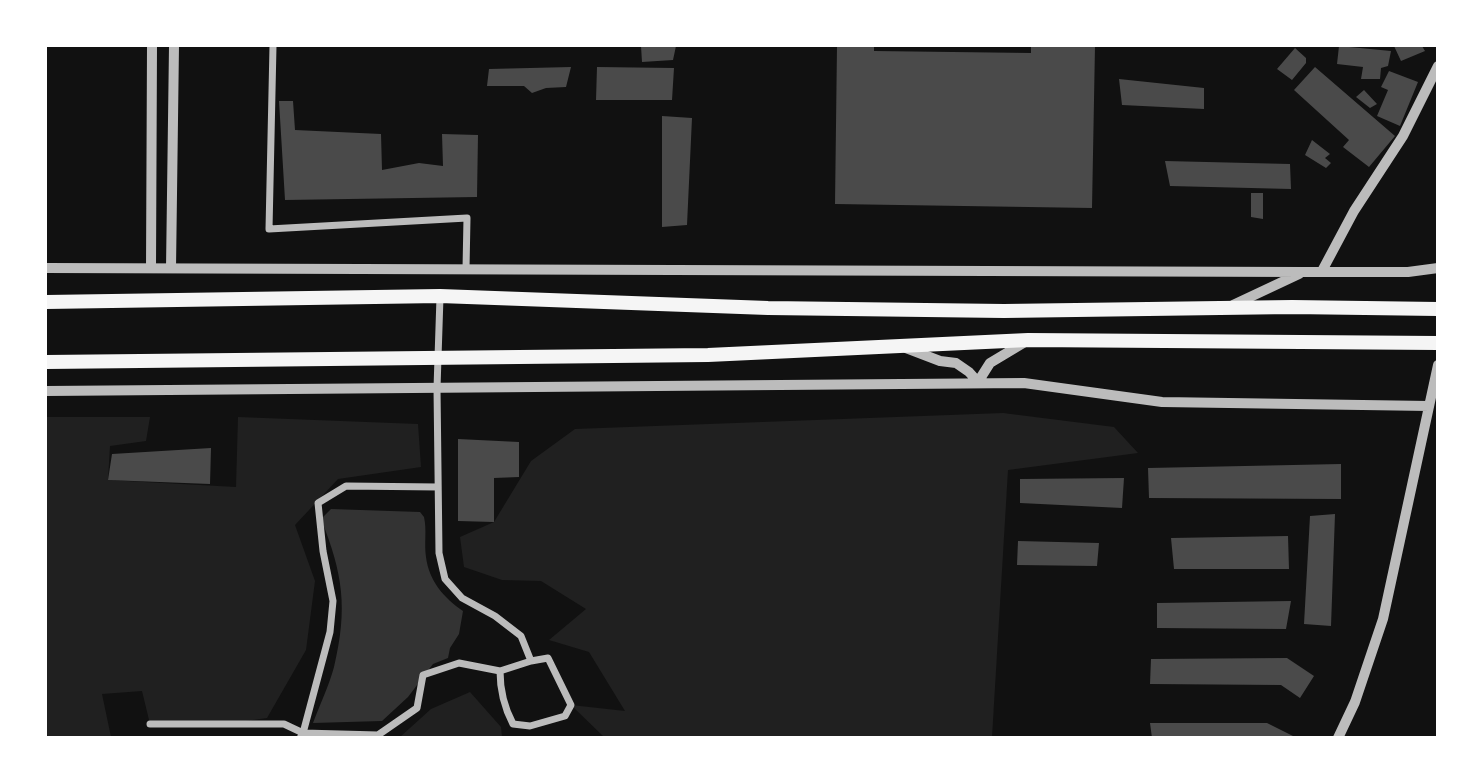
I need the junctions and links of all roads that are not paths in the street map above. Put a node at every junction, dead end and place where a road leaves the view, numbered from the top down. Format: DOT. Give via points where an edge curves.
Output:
graph roads {
  1 [pos="152,46"];
  2 [pos="174,46"];
  3 [pos="273,46"];
  4 [pos="1437,66"];
  5 [pos="46,268"];
  6 [pos="150,268"];
  7 [pos="171,268"];
  8 [pos="466,269"];
  9 [pos="1322,271"];
  10 [pos="1437,271"];
  11 [pos="1302,272"];
  12 [pos="440,296"];
  13 [pos="46,302"];
  14 [pos="1228,307"];
  15 [pos="1437,309"];
  16 [pos="1028,340"];
  17 [pos="1437,343"];
  18 [pos="899,345"];
  19 [pos="438,358"];
  20 [pos="46,362"];
  21 [pos="1437,365"];
  22 [pos="978,382"];
  23 [pos="437,388"];
  24 [pos="46,391"];
  25 [pos="1429,406"];
  26 [pos="438,487"];
  27 [pos="531,661"];
  28 [pos="500,671"];
  29 [pos="150,724"];
  30 [pos="301,735"];
  31 [pos="1338,737"];
  1 -- 6 [label="street"];
  2 -- 7 [label="street"];
  3 -- 8 [label="street" via="269,229 467,218"];
  4 -- 9 [label="street" via="1403,136"];
  5 -- 6 [label="street"];
  6 -- 7 [label="street"];
  7 -- 8 [label="street"];
  8 -- 11 [label="street"];
  9 -- 10 [label="street"];
  9 -- 11 [label="street"];
  11 -- 14 [label="street"];
  12 -- 13 [label="highway"];
  12 -- 14 [label="highway" via="976,311"];
  12 -- 19 [label="street"];
  14 -- 15 [label="highway"];
  16 -- 17 [label="highway"];
  16 -- 18 [label="highway"];
  16 -- 22 [label="street" via="990,363"];
  18 -- 19 [label="highway" via="708,355"];
  18 -- 22 [label="street" via="956,363"];
  19 -- 20 [label="highway"];
  19 -- 23 [label="street"];
  21 -- 25 [label="street"];
  22 -- 23 [label="street"];
  22 -- 25 [label="street" via="1024,383 1162,402"];
  23 -- 24 [label="street"];
  23 -- 26 [label="street"];
  25 -- 31 [label="street" via="1383,619"];
  26 -- 27 [label="street" via="439,553 445,579 462,598 521,636"];
  26 -- 30 [label="street" via="346,486 318,503 333,601 330,632"];
  27 -- 28 [label="street"];
  27 -- 28 [label="street" via="548,658 571,705 565,716 530,726 513,724 500,687"];
  28 -- 30 [label="street" via="459,663 423,675 417,708 378,735"];
  29 -- 30 [label="street" via="284,724"];
}
